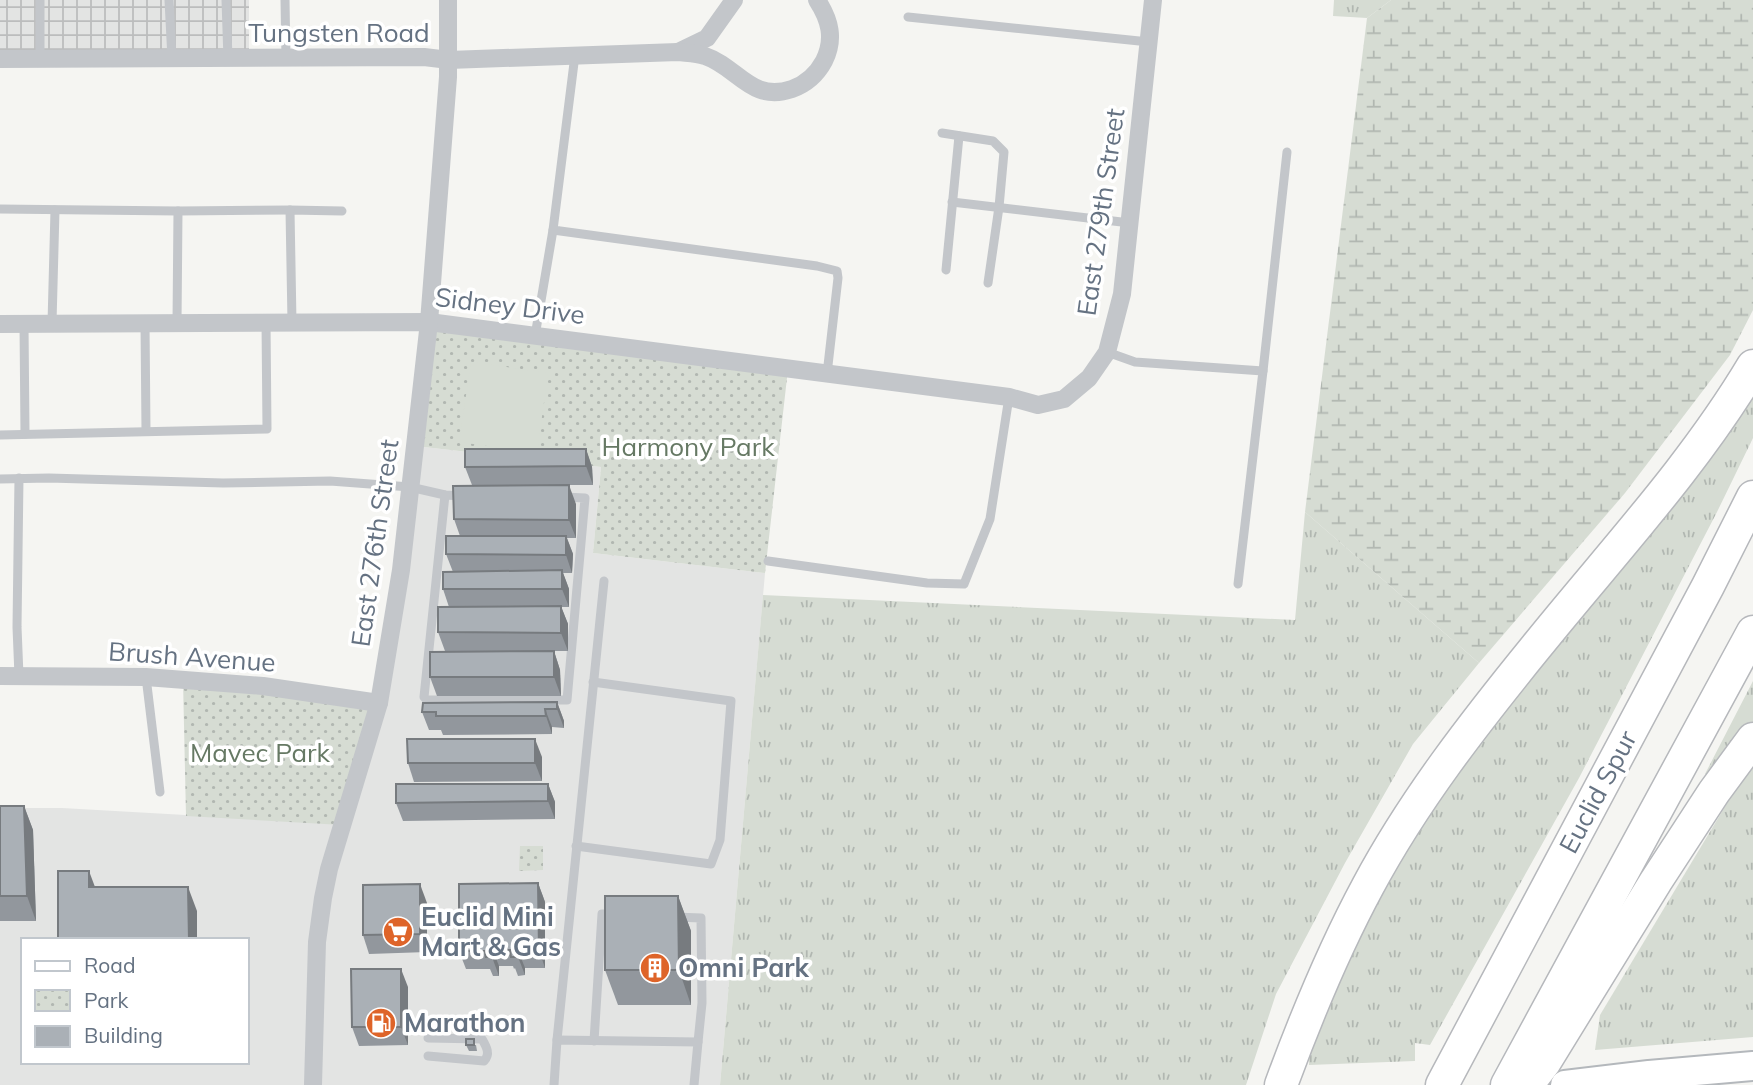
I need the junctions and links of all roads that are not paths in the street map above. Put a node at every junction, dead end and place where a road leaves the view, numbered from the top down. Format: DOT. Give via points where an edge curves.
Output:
graph roads {
  1 [pos="40,0"];
  2 [pos="169,0"];
  3 [pos="226,0"];
  4 [pos="285,0"];
  5 [pos="448,0"];
  6 [pos="734,0"];
  7 [pos="817,0"];
  8 [pos="1153,0"];
  9 [pos="908,17"];
  10 [pos="1149,42"];
  11 [pos="678,51"];
  12 [pos="575,55"];
  13 [pos="0,59"];
  14 [pos="40,59"];
  15 [pos="172,59"];
  16 [pos="228,59"];
  17 [pos="286,59"];
  18 [pos="449,60"];
  19 [pos="942,133"];
  20 [pos="959,136"];
  21 [pos="1287,152"];
  22 [pos="952,202"];
  23 [pos="999,207"];
  24 [pos="0,209"];
  25 [pos="55,210"];
  26 [pos="290,210"];
  27 [pos="178,211"];
  28 [pos="342,211"];
  29 [pos="1130,223"];
  30 [pos="553,230"];
  31 [pos="946,270"];
  32 [pos="988,283"];
  33 [pos="266,322"];
  34 [pos="292,322"];
  35 [pos="429,322"];
  36 [pos="24,323"];
  37 [pos="52,323"];
  38 [pos="145,323"];
  39 [pos="177,323"];
  40 [pos="0,324"];
  41 [pos="535,336"];
  42 [pos="1107,352"];
  43 [pos="1753,366"];
  44 [pos="1263,371"];
  45 [pos="827,374"];
  46 [pos="1009,397"];
  47 [pos="146,431"];
  48 [pos="25,434"];
  49 [pos="0,435"];
  50 [pos="19,478"];
  51 [pos="0,479"];
  52 [pos="410,487"];
  53 [pos="445,495"];
  54 [pos="473,496"];
  55 [pos="557,497"];
  56 [pos="1753,497"];
  57 [pos="768,561"];
  58 [pos="604,581"];
  59 [pos="1238,583"];
  60 [pos="433,613"];
  61 [pos="446,613"];
  62 [pos="562,615"];
  63 [pos="574,615"];
  64 [pos="1753,632"];
  65 [pos="0,676"];
  66 [pos="19,676"];
  67 [pos="146,677"];
  68 [pos="593,682"];
  69 [pos="379,703"];
  70 [pos="1753,739"];
  71 [pos="160,792"];
  72 [pos="576,846"];
  73 [pos="626,915"];
  74 [pos="664,917"];
  75 [pos="1573,991"];
  76 [pos="428,1038"];
  77 [pos="557,1040"];
  78 [pos="594,1041"];
  79 [pos="698,1042"];
  80 [pos="428,1056"];
  81 [pos="1753,1066"];
  82 [pos="1647,1080"];
  83 [pos="313,1085"];
  84 [pos="554,1085"];
  85 [pos="694,1085"];
  86 [pos="1282,1085"];
  87 [pos="1441,1085"];
  88 [pos="1507,1085"];
  89 [pos="1527,1085"];
  90 [pos="1565,1085"];
  1 -- 14 [label="lane"];
  2 -- 15 [label="lane"];
  3 -- 16 [label="lane"];
  4 -- 17 [label="lane"];
  5 -- 18 [label="street, East 276th Street"];
  6 -- 11 [label="street, Tungsten Road" via="706,38"];
  7 -- 11 [label="street, Tungsten Road" via="829,21 831,43 824,62 814,76 779,93 742,81 705,56"];
  8 -- 10 [label="street, East 279th Street"];
  9 -- 10 [label="lane"];
  10 -- 29 [label="street, East 279th Street"];
  11 -- 12 [label="street, Tungsten Road"];
  12 -- 18 [label="street, Tungsten Road"];
  12 -- 30 [label="lane"];
  13 -- 14 [label="street, Tungsten Road"];
  14 -- 15 [label="street, Tungsten Road"];
  15 -- 16 [label="street, Tungsten Road"];
  16 -- 17 [label="street, Tungsten Road"];
  17 -- 18 [label="street, Tungsten Road"];
  18 -- 35 [label="street, East 276th Street"];
  19 -- 20 [label="lane"];
  20 -- 22 [label="lane"];
  20 -- 23 [label="lane" via="993,141 1004,152"];
  21 -- 44 [label="lane"];
  22 -- 23 [label="lane"];
  22 -- 31 [label="lane"];
  23 -- 29 [label="lane"];
  23 -- 32 [label="lane"];
  24 -- 25 [label="lane"];
  25 -- 27 [label="lane"];
  25 -- 37 [label="lane"];
  26 -- 27 [label="lane"];
  26 -- 28 [label="lane"];
  26 -- 34 [label="lane"];
  27 -- 39 [label="lane"];
  29 -- 42 [label="street, East 279th Street" via="1122,294"];
  30 -- 41 [label="lane"];
  30 -- 45 [label="lane" via="837,271"];
  33 -- 34 [label="street, Sidney Drive"];
  33 -- 39 [label="street, Sidney Drive"];
  33 -- 47 [label="lane" via="267,429"];
  34 -- 35 [label="street, Sidney Drive"];
  35 -- 41 [label="street, Sidney Drive"];
  35 -- 52 [label="street, East 276th Street"];
  36 -- 37 [label="street, Sidney Drive"];
  36 -- 40 [label="street, Sidney Drive"];
  36 -- 48 [label="lane"];
  37 -- 38 [label="street, Sidney Drive"];
  38 -- 39 [label="street, Sidney Drive"];
  38 -- 47 [label="lane"];
  41 -- 45 [label="street, Sidney Drive"];
  42 -- 44 [label="lane" via="1135,362"];
  42 -- 46 [label="street, East 279th Street" via="1089,378 1063,399 1038,405"];
  43 -- 86 [label="highway" via="1679,472 1528,657 1416,806 1352,919"];
  44 -- 59 [label="lane"];
  45 -- 46 [label="street, Sidney Drive"];
  46 -- 57 [label="lane" via="990,519 964,584"];
  47 -- 48 [label="lane"];
  48 -- 49 [label="lane"];
  50 -- 51 [label="lane"];
  50 -- 52 [label="lane" via="330,481"];
  50 -- 66 [label="lane"];
  52 -- 53 [label="lane"];
  52 -- 69 [label="street, East 276th Street"];
  53 -- 54 [label="lane"];
  53 -- 60 [label="lane"];
  55 -- 63 [label="lane" via="585,498"];
  56 -- 87 [label="highway, Euclid Spur"];
  58 -- 68 [label="lane"];
  60 -- 61 [label="lane"];
  60 -- 63 [label="lane" via="427,701 567,700"];
  62 -- 63 [label="lane"];
  64 -- 75 [label="highway"];
  65 -- 66 [label="street, Brush Avenue"];
  66 -- 67 [label="street, Brush Avenue"];
  67 -- 69 [label="street, Brush Avenue" via="263,686"];
  67 -- 71 [label="lane"];
  68 -- 72 [label="lane"];
  68 -- 72 [label="lane" via="731,701 720,840 711,864"];
  69 -- 83 [label="street, East 276th Street" via="323,898 317,942"];
  70 -- 75 [label="highway"];
  72 -- 77 [label="lane"];
  73 -- 78 [label="lane" via="601,914"];
  74 -- 79 [label="lane" via="701,918"];
  75 -- 88 [label="highway"];
  75 -- 89 [label="highway" via="1544,1063"];
  76 -- 80 [label="lane" via="482,1039 488,1054 484,1061"];
  77 -- 78 [label="lane"];
  77 -- 84 [label="lane"];
  78 -- 79 [label="lane"];
  79 -- 85 [label="lane"];
  81 -- 82 [label="main road"];
  82 -- 90 [label="main road"];
}
